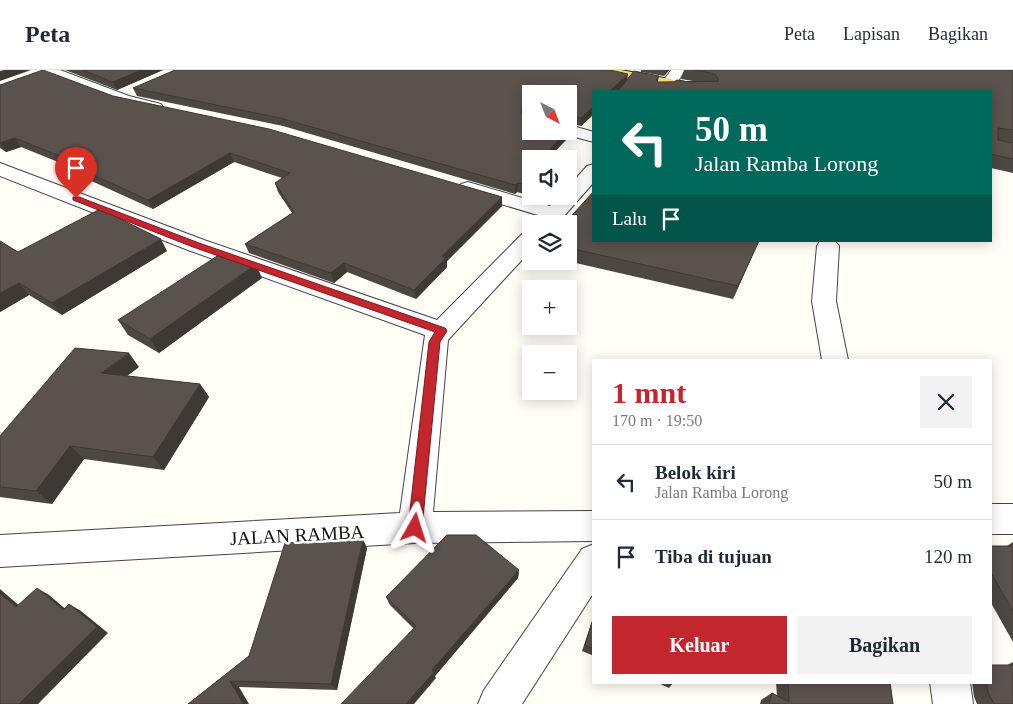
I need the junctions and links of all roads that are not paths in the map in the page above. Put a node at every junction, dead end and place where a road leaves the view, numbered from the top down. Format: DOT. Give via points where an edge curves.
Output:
graph roads {
  1 [pos="598,70"];
  2 [pos="678,70"];
  3 [pos="44,72"];
  4 [pos="142,87"];
  5 [pos="667,88"];
  6 [pos="694,90"];
  7 [pos="118,97"];
  8 [pos="175,112"];
  9 [pos="578,133"];
  10 [pos="592,136"];
  11 [pos="2,172"];
  12 [pos="592,172"];
  13 [pos="452,184"];
  14 [pos="539,215"];
  15 [pos="554,215"];
  16 [pos="824,243"];
  17 [pos="522,247"];
  18 [pos="441,331"];
  19 [pos="835,359"];
  20 [pos="1013,518"];
  21 [pos="992,519"];
  22 [pos="592,526"];
  23 [pos="415,528"];
  24 [pos="0,551"];
  25 [pos="592,564"];
  26 [pos="950,684"];
  27 [pos="498,704"];
  28 [pos="953,704"];
  1 -- 5 [label="main road"];
  2 -- 5 [label="street"];
  3 -- 7 [label="street"];
  4 -- 7 [label="street"];
  5 -- 6 [label="main road"];
  7 -- 8 [label="street"];
  9 -- 10 [label="street"];
  11 -- 18 [label="street" via="196,245"];
  12 -- 15 [label="street"];
  13 -- 14 [label="street"];
  16 -- 19 [label="street" via="824,301"];
  17 -- 18 [label="street"];
  18 -- 23 [label="street" via="435,342"];
  20 -- 21 [label="street"];
  22 -- 23 [label="street, JALAN RAMBA"];
  23 -- 24 [label="street, JALAN RAMBA"];
  25 -- 27 [label="street"];
  26 -- 28 [label="street"];
}
